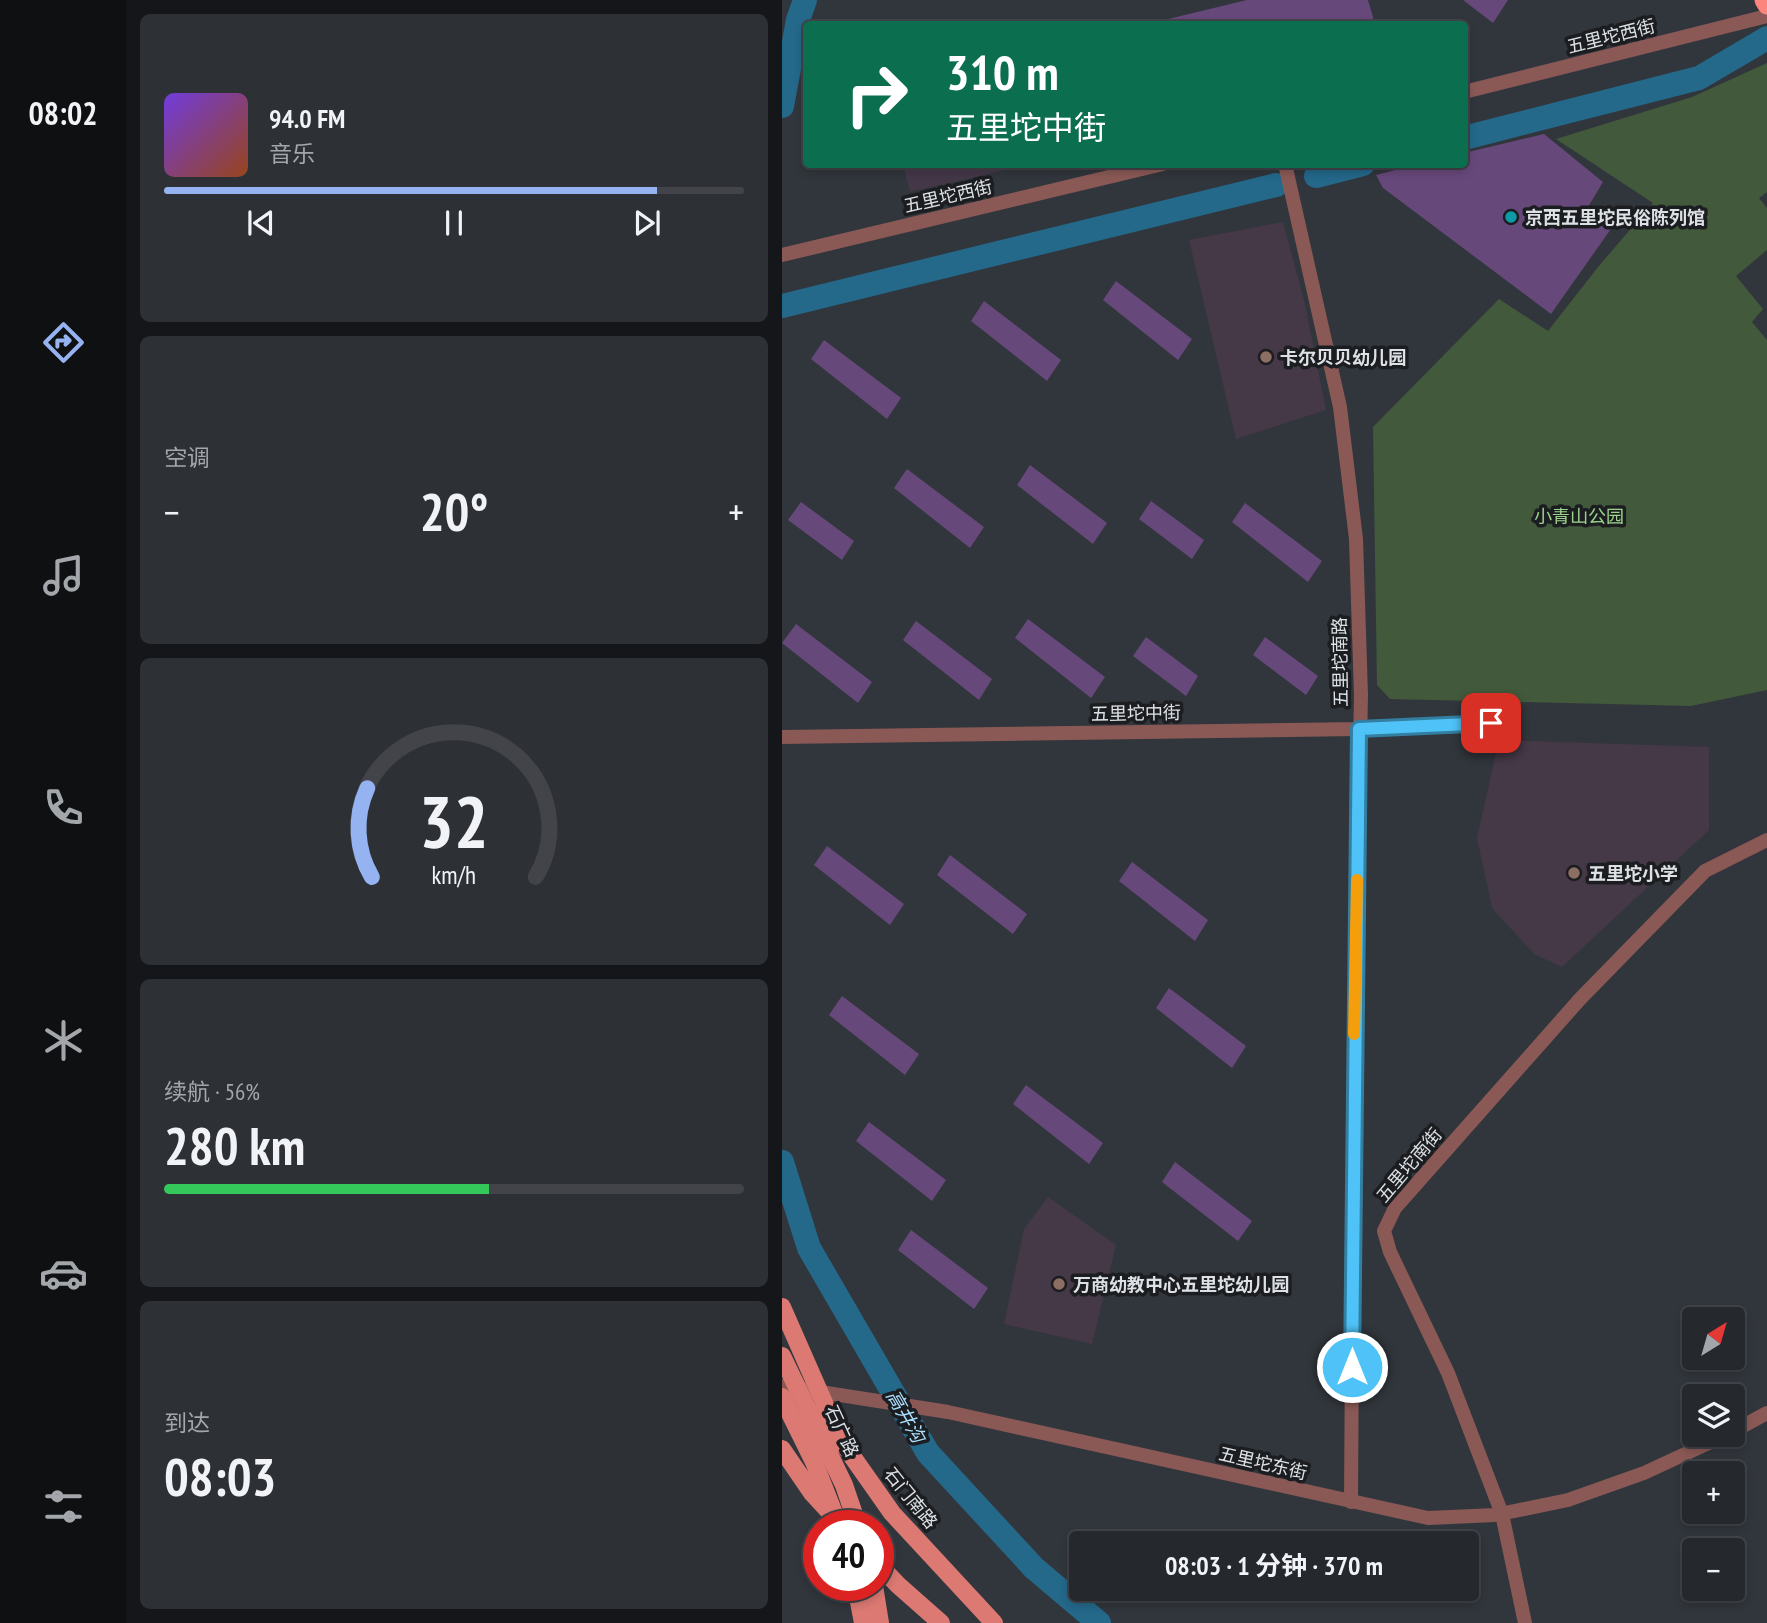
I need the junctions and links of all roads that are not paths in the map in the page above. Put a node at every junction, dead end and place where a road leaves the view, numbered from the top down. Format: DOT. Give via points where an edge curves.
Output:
graph roads {
  1 [pos="1764,0"];
  2 [pos="1767,5"];
  3 [pos="1767,16"];
  4 [pos="1468,91"];
  5 [pos="1147,168"];
  6 [pos="1286,168"];
  7 [pos="786,254"];
  8 [pos="1491,723"];
  9 [pos="1359,729"];
  10 [pos="782,737"];
  11 [pos="1767,840"];
  12 [pos="782,1307"];
  13 [pos="782,1356"];
  14 [pos="782,1386"];
  15 [pos="819,1392"];
  16 [pos="782,1397"];
  17 [pos="1767,1413"];
  18 [pos="1745,1425"];
  19 [pos="1700,1447"];
  20 [pos="782,1449"];
  21 [pos="1351,1502"];
  22 [pos="827,1510"];
  23 [pos="834,1510"];
  24 [pos="853,1510"];
  25 [pos="1502,1514"];
  26 [pos="894,1581"];
  27 [pos="859,1601"];
  28 [pos="876,1601"];
  29 [pos="863,1623"];
  30 [pos="880,1623"];
  31 [pos="941,1623"];
  32 [pos="994,1623"];
  33 [pos="1525,1623"];
  1 -- 2 [label="highway"];
  3 -- 4 [label="street, 五里坨西街"];
  5 -- 7 [label="street, 五里坨西街"];
  6 -- 9 [label="street, 五里坨南路" via="1340,407 1356,539"];
  8 -- 9 [label="street, 五里坨中街"];
  9 -- 10 [label="street, 五里坨中街"];
  9 -- 21 [label="street, 五里坨南路"];
  11 -- 25 [label="street, 五里坨南街" via="1696,880 1580,999 1422,1176 1394,1208 1384,1231 1448,1373"];
  12 -- 15 [label="main road, 石门南路"];
  13 -- 24 [label="main road, 石广路, bridge"];
  14 -- 15 [label="street, 五里坨东街"];
  15 -- 21 [label="street, 五里坨东街" via="948,1412"];
  15 -- 32 [label="main road, 石门南路" via="840,1439 892,1513"];
  16 -- 23 [label="main road, bridge"];
  17 -- 18 [label="street"];
  19 -- 25 [label="street, 五里坨东街" via="1568,1500"];
  20 -- 22 [label="main road"];
  21 -- 25 [label="street, 五里坨东街" via="1428,1518"];
  25 -- 33 [label="street, 五里坨南街"];
  26 -- 31 [label="main road"];
  27 -- 29 [label="main road"];
  28 -- 30 [label="main road"];
}
